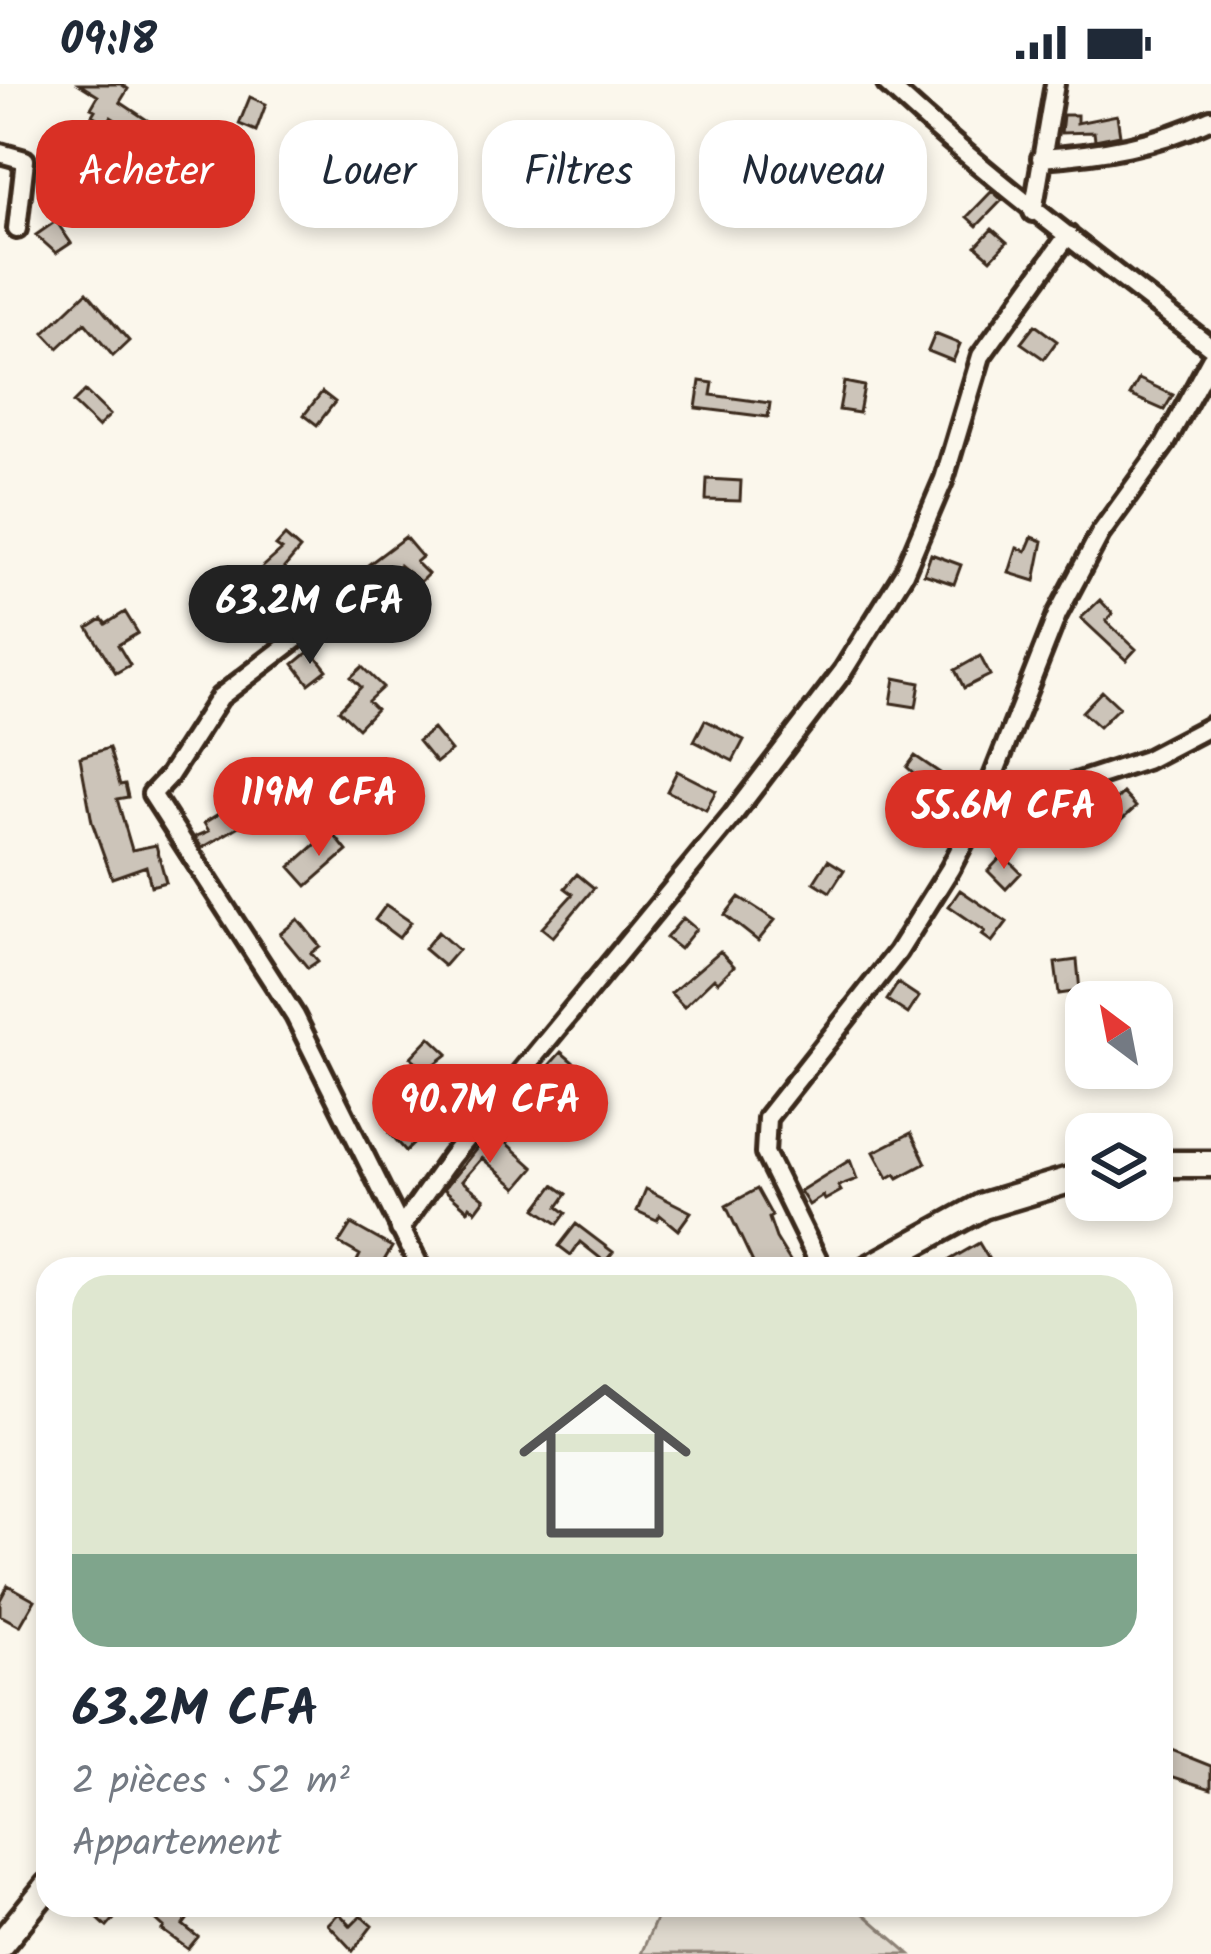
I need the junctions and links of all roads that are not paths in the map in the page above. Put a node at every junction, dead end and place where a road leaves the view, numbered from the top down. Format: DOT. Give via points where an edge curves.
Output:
graph roads {
  1 [pos="887,84"];
  2 [pos="1055,84"];
  3 [pos="1211,119"];
  4 [pos="0,152"];
  5 [pos="1041,158"];
  6 [pos="1033,212"];
  7 [pos="17,229"];
  8 [pos="1069,235"];
  9 [pos="1211,347"];
  10 [pos="1211,359"];
  11 [pos="344,602"];
  12 [pos="1211,726"];
  13 [pos="978,814"];
  14 [pos="1173,1164"];
  15 [pos="1211,1164"];
  16 [pos="1065,1181"];
  17 [pos="400,1229"];
  18 [pos="415,1257"];
  19 [pos="816,1257"];
  20 [pos="890,1257"];
  21 [pos="36,1901"];
  22 [pos="0,1946"];
  1 -- 6 [label="street"];
  2 -- 5 [label="street"];
  3 -- 5 [label="street" via="1169,138"];
  4 -- 7 [label="street" via="26,160"];
  5 -- 6 [label="street"];
  6 -- 8 [label="street"];
  8 -- 9 [label="street"];
  8 -- 17 [label="street" via="981,356 944,479 904,573 843,671"];
  10 -- 13 [label="street" via="1057,615"];
  11 -- 17 [label="street" via="220,697 152,794 295,1016"];
  12 -- 13 [label="street" via="1146,760"];
  13 -- 19 [label="street" via="898,952 767,1118 765,1153"];
  14 -- 15 [label="street"];
  16 -- 20 [label="street" via="983,1206"];
  17 -- 18 [label="street"];
  21 -- 22 [label="street"];
}
